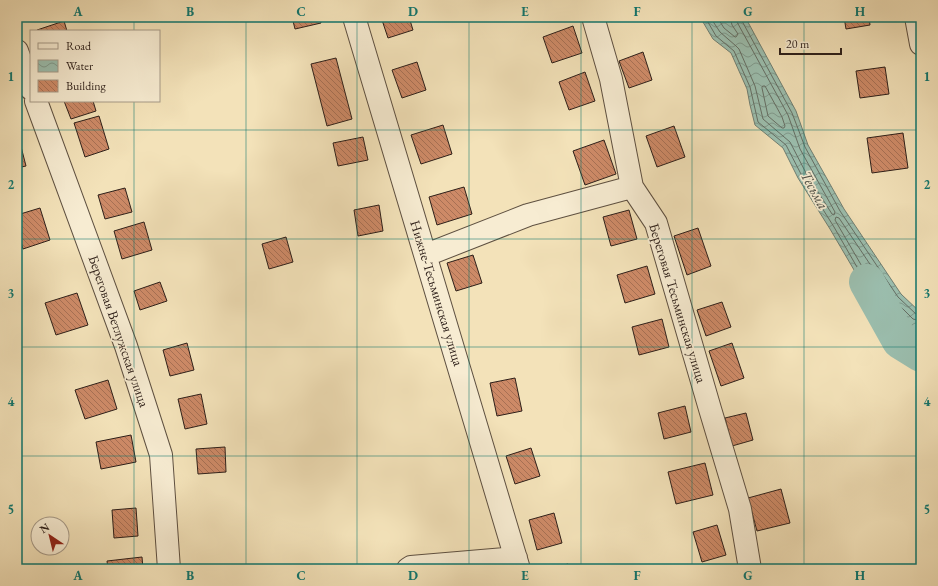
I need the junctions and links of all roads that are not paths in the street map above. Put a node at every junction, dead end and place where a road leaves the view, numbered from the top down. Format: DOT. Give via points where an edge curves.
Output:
graph roads {
  1 [pos="354,17"];
  2 [pos="593,17"];
  3 [pos="916,17"];
  4 [pos="921,44"];
  5 [pos="17,51"];
  6 [pos="30,86"];
  7 [pos="36,102"];
  8 [pos="632,187"];
  9 [pos="426,255"];
  10 [pos="518,563"];
  11 [pos="169,569"];
  12 [pos="408,569"];
  13 [pos="750,569"];
  1 -- 9 [label="street, Нижне-Тесьминская улица"];
  2 -- 8 [label="street, Береговая Тесьминская улица" via="612,79"];
  3 -- 4 [label="street"];
  5 -- 6 [label="street"];
  7 -- 11 [label="street, Береговая Ветлужская улица" via="126,346 161,455"];
  8 -- 9 [label="street" via="528,215"];
  8 -- 13 [label="street, Береговая Тесьминская улица" via="656,223 740,510"];
  9 -- 10 [label="street, Нижне-Тесьминская улица"];
  10 -- 12 [label="street"];
}
